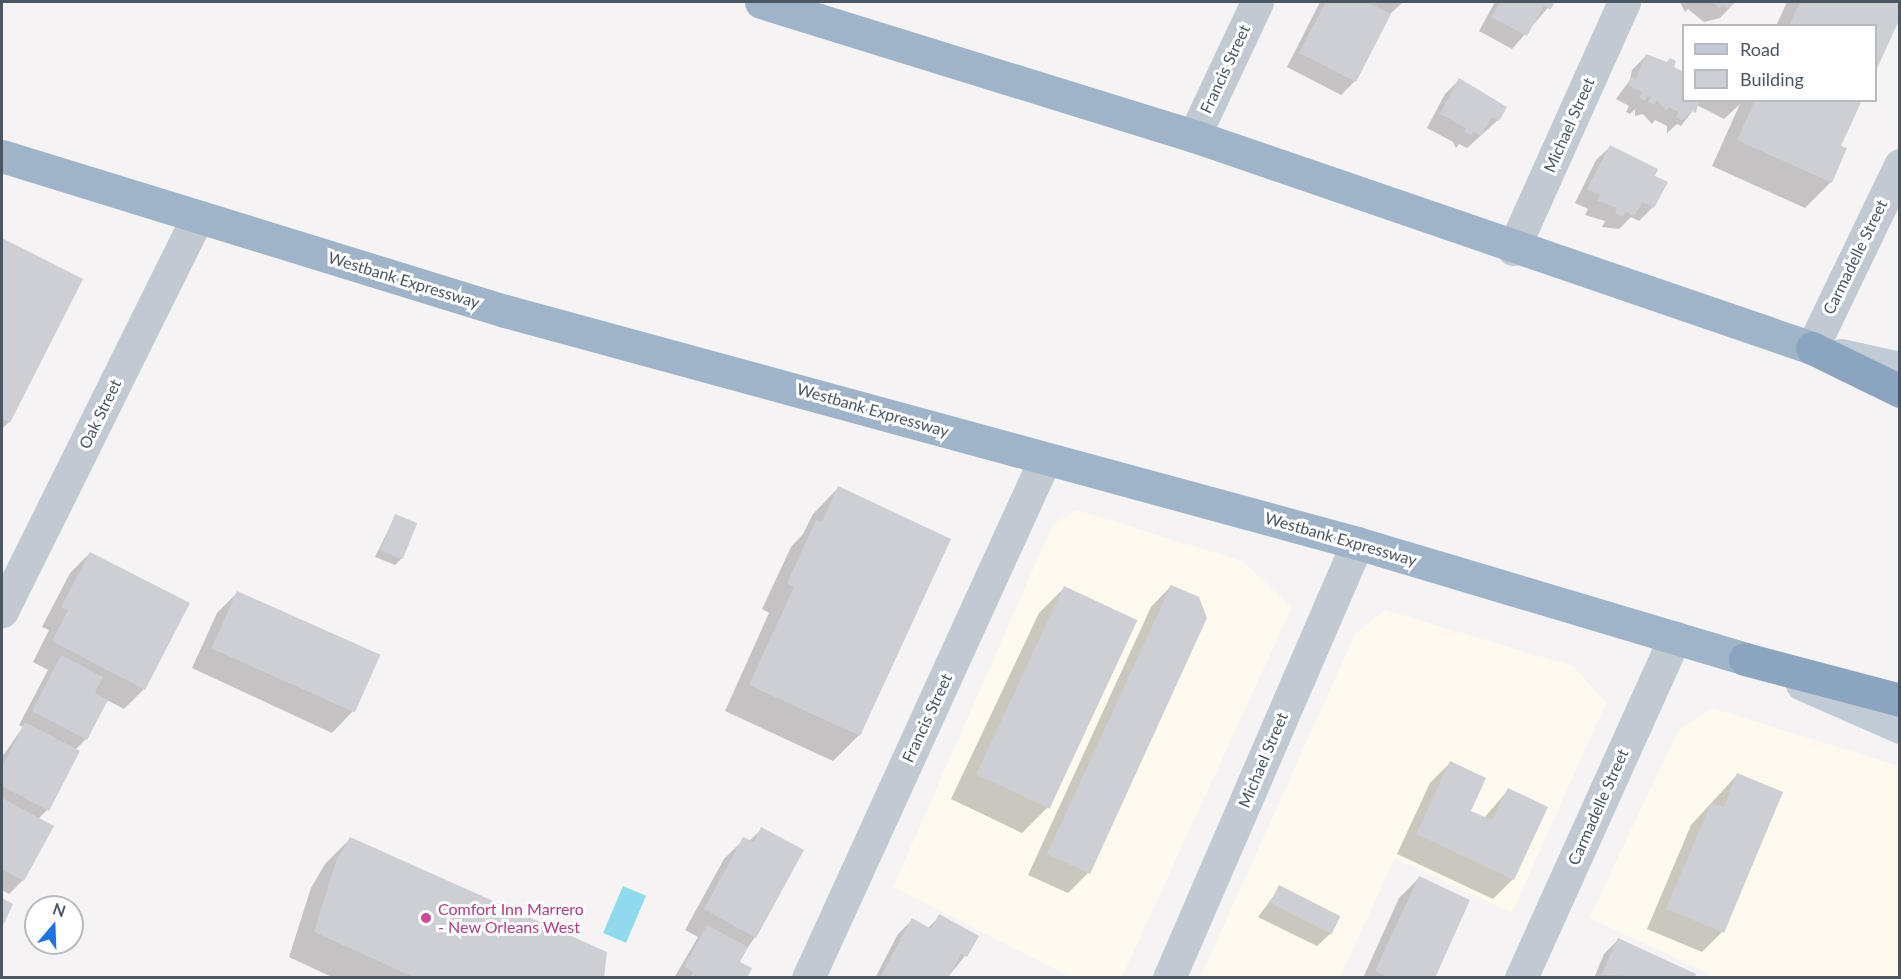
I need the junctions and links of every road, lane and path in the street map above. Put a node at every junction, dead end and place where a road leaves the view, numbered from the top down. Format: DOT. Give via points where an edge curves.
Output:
graph roads {
  1 [pos="761,2"];
  2 [pos="1257,2"];
  3 [pos="1624,2"];
  4 [pos="1194,136"];
  5 [pos="2,156"];
  6 [pos="1899,165"];
  7 [pos="198,217"];
  8 [pos="1513,249"];
  9 [pos="1812,348"];
  10 [pos="1899,369"];
  11 [pos="1899,391"];
  12 [pos="1045,459"];
  13 [pos="1357,543"];
  14 [pos="2,610"];
  15 [pos="1675,637"];
  16 [pos="1745,659"];
  17 [pos="1899,700"];
  18 [pos="1899,727"];
  19 [pos="808,978"];
  20 [pos="1170,978"];
  21 [pos="1521,978"];
  1 -- 4 [label="highway"];
  2 -- 4 [label="street, Francis Street"];
  3 -- 8 [label="street, Michael Street"];
  4 -- 8 [label="highway"];
  5 -- 7 [label="highway, Westbank Expressway"];
  6 -- 9 [label="street, Carmadelle Street"];
  7 -- 12 [label="highway, Westbank Expressway" via="505,311"];
  7 -- 14 [label="street, Oak Street"];
  8 -- 9 [label="highway"];
  9 -- 10 [label="main road"];
  9 -- 11 [label="highway"];
  12 -- 13 [label="highway, Westbank Expressway"];
  12 -- 19 [label="street, Francis Street"];
  13 -- 15 [label="highway, Westbank Expressway"];
  13 -- 20 [label="street, Michael Street"];
  15 -- 16 [label="highway, Westbank Expressway"];
  15 -- 21 [label="street, Carmadelle Street"];
  16 -- 17 [label="highway, Westbank Expressway"];
  16 -- 18 [label="main road, Westbank Expressway"];
}
